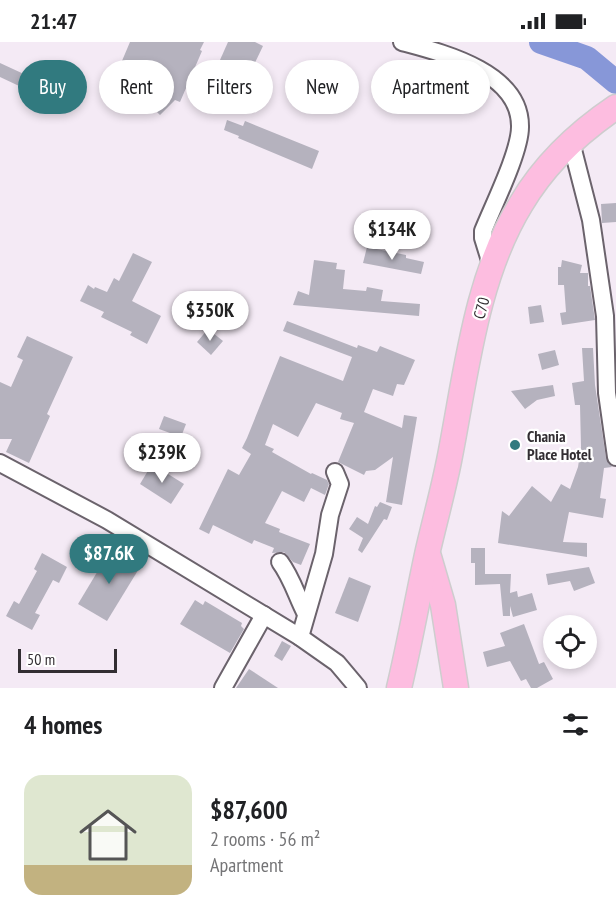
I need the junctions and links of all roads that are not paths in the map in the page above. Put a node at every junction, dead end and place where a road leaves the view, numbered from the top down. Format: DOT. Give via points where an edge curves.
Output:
graph roads {
  1 [pos="402,42"];
  2 [pos="616,107"];
  3 [pos="571,142"];
  4 [pos="492,267"];
  5 [pos="616,457"];
  6 [pos="0,463"];
  7 [pos="336,472"];
  8 [pos="428,552"];
  9 [pos="280,562"];
  10 [pos="306,614"];
  11 [pos="264,615"];
  12 [pos="300,637"];
  13 [pos="223,688"];
  14 [pos="358,688"];
  15 [pos="399,688"];
  16 [pos="456,688"];
  1 -- 4 [label="street" via="473,65 513,101 521,126 518,142 483,231"];
  2 -- 3 [label="highway, C70"];
  3 -- 4 [label="highway, C70" via="521,204"];
  3 -- 5 [label="street" via="591,220 605,316 607,393"];
  4 -- 8 [label="highway, C70" via="469,352"];
  6 -- 11 [label="street" via="107,520"];
  7 -- 10 [label="street" via="340,484"];
  8 -- 15 [label="highway, C70"];
  8 -- 16 [label="highway" via="443,605"];
  9 -- 10 [label="street" via="290,575"];
  10 -- 12 [label="street"];
  11 -- 12 [label="street"];
  11 -- 13 [label="street"];
  12 -- 14 [label="street" via="337,663"];
}
